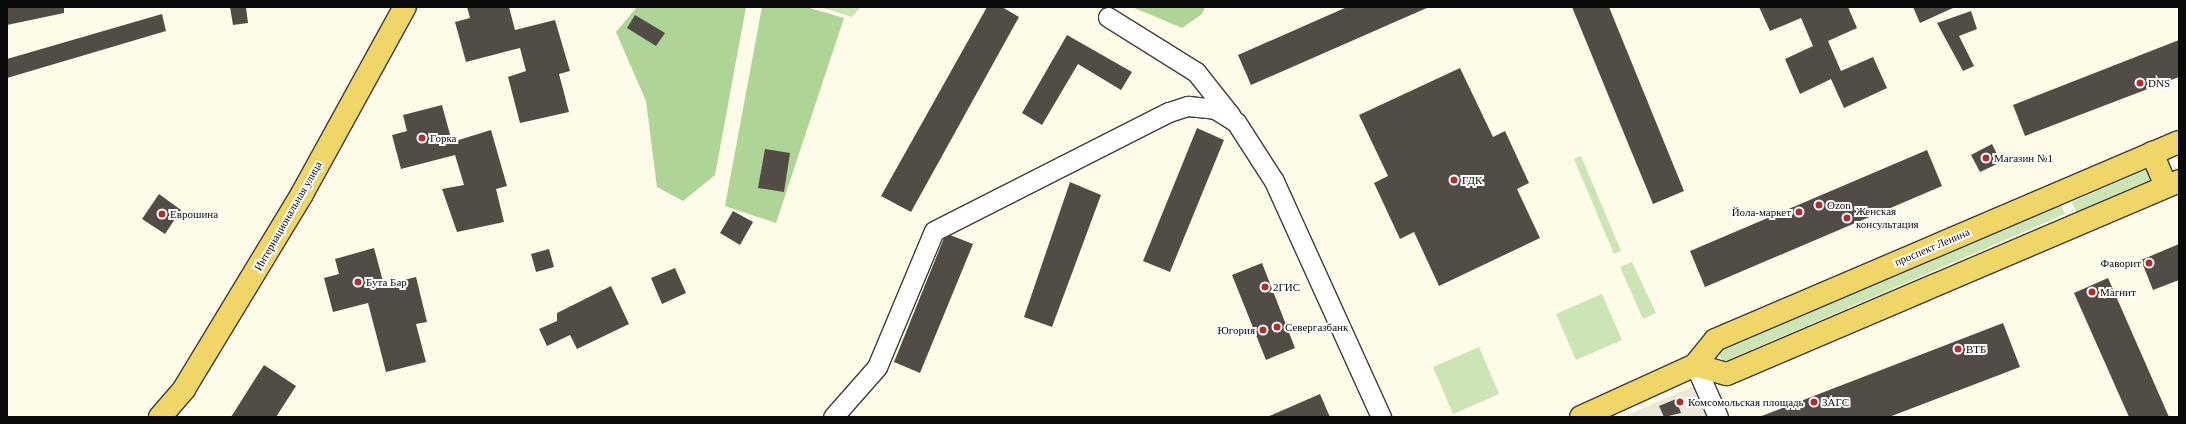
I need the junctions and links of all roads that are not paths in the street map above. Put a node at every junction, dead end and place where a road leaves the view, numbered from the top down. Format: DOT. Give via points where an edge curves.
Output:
graph roads {
  1 [pos="405,7"];
  2 [pos="1108,17"];
  3 [pos="1236,122"];
  4 [pos="2179,142"];
  5 [pos="2152,153"];
  6 [pos="2173,183"];
  7 [pos="1695,365"];
  8 [pos="160,417"];
  9 [pos="833,417"];
  10 [pos="1381,417"];
  11 [pos="1581,417"];
  12 [pos="1718,417"];
  1 -- 8 [label="main road, Интернациональная улица" via="302,194 184,389"];
  2 -- 3 [label="street" via="1196,72"];
  3 -- 9 [label="street" via="1215,109 1188,106 1169,112 934,232 877,367"];
  3 -- 10 [label="street" via="1274,181"];
  4 -- 5 [label="main road, проспект Ленина"];
  5 -- 6 [label="main road"];
  5 -- 7 [label="main road, проспект Ленина" via="1715,340"];
  6 -- 7 [label="main road" via="1727,374"];
  7 -- 11 [label="main road, проспект Ленина"];
  7 -- 12 [label="street"];
}
